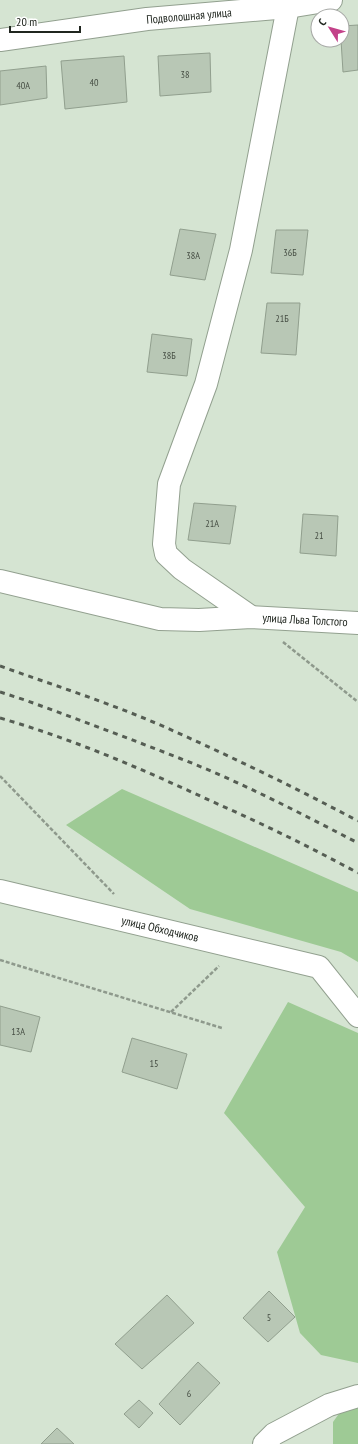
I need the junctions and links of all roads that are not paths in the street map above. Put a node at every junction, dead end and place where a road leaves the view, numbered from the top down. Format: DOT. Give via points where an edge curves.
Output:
graph roads {
  1 [pos="331,0"];
  2 [pos="288,7"];
  3 [pos="0,40"];
  4 [pos="0,581"];
  5 [pos="251,617"];
  6 [pos="358,622"];
  7 [pos="0,891"];
  8 [pos="358,1016"];
  9 [pos="358,1396"];
  10 [pos="264,1444"];
  1 -- 2 [label="street, Подволошная улица"];
  2 -- 3 [label="street, Подволошная улица" via="147,19"];
  2 -- 5 [label="street" via="241,250 206,384 169,484 164,544 166,554 182,569"];
  4 -- 5 [label="street, улица Льва Толстого" via="160,619"];
  5 -- 6 [label="street, улица Льва Толстого"];
  7 -- 8 [label="street, улица Обходчиков" via="319,966"];
  9 -- 10 [label="street" via="328,1404 274,1434"];
}
